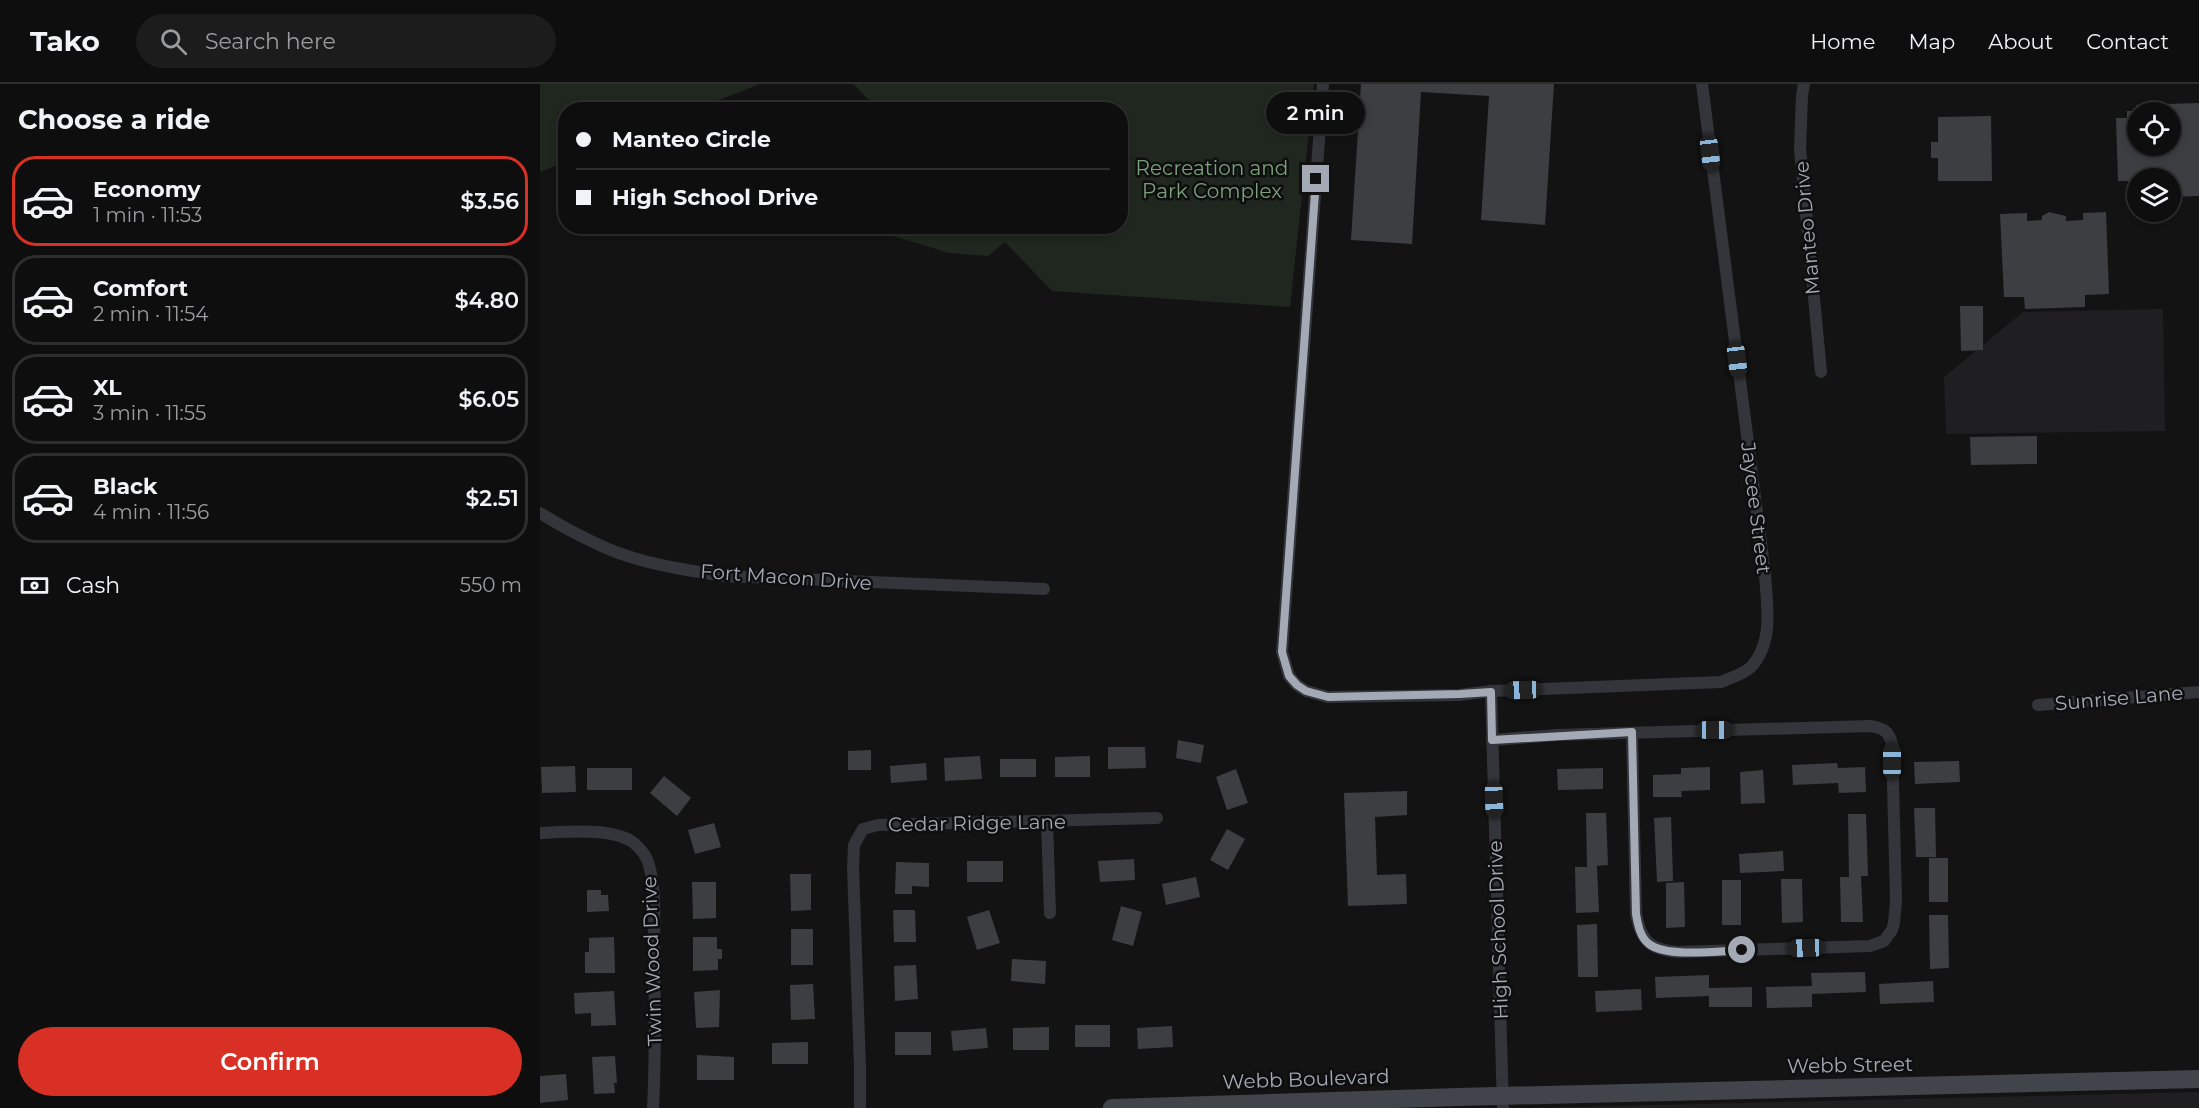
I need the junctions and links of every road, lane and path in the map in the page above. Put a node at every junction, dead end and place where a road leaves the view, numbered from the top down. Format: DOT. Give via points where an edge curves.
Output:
graph roads {
  1 [pos="1323,84"];
  2 [pos="1702,84"];
  3 [pos="1804,84"];
  4 [pos="1821,372"];
  5 [pos="540,513"];
  6 [pos="1044,589"];
  7 [pos="1491,692"];
  8 [pos="2199,692"];
  9 [pos="2038,705"];
  10 [pos="1632,732"];
  11 [pos="1492,740"];
  12 [pos="1156,818"];
  13 [pos="1047,821"];
  14 [pos="540,833"];
  15 [pos="1050,913"];
  16 [pos="2199,1079"];
  17 [pos="1502,1102"];
  18 [pos="652,1108"];
  19 [pos="860,1108"];
  20 [pos="1112,1108"];
  1 -- 7 [label="street" via="1282,652 1289,676 1297,685 1328,697"];
  2 -- 7 [label="street, Jaycee Street" via="1765,575 1768,628 1762,649 1750,668 1721,682"];
  3 -- 4 [label="street, Manteo Drive" via="1800,149"];
  5 -- 6 [label="street, Fort Macon Drive" via="608,549 637,559 714,574"];
  7 -- 11 [label="street, High School Drive"];
  8 -- 9 [label="street, Sunrise Lane"];
  10 -- 10 [label="street" via="1636,914 1641,935 1648,943 1678,952 1870,946 1884,941 1892,930 1896,900 1892,744 1886,730 1870,726"];
  10 -- 11 [label="street"];
  11 -- 17 [label="street, High School Drive"];
  12 -- 13 [label="street, Cedar Ridge Lane"];
  13 -- 15 [label="street"];
  13 -- 19 [label="street, Cedar Ridge Lane" via="878,825 863,829 856,838 853,867"];
  14 -- 18 [label="street, Twin Wood Drive" via="618,835 643,851 649,864 655,989"];
  16 -- 17 [label="street, Webb Street"];
  17 -- 20 [label="street, Webb Boulevard"];
}
